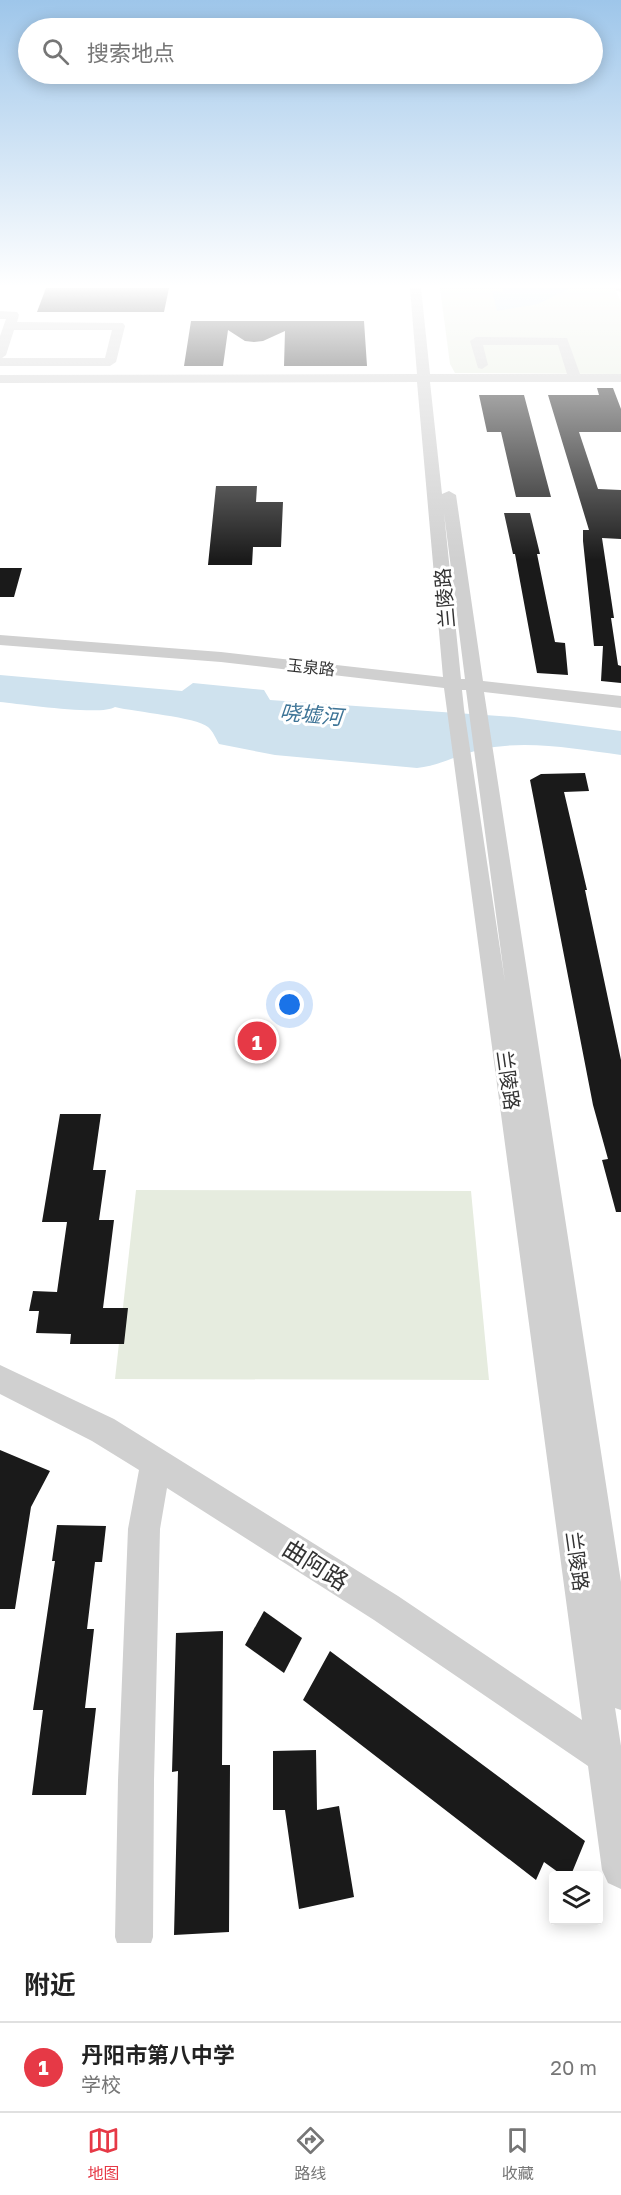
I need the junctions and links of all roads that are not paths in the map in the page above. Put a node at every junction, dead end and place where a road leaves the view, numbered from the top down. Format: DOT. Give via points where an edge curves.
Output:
graph roads {
  1 [pos="429,378"];
  2 [pos="0,379"];
  3 [pos="140,379"];
  4 [pos="0,640"];
  5 [pos="452,683"];
  6 [pos="474,685"];
  7 [pos="621,702"];
  8 [pos="474,759"];
  9 [pos="0,1379"];
  10 [pos="156,1463"];
  11 [pos="621,1693"];
  12 [pos="613,1762"];
  13 [pos="621,1870"];
  14 [pos="135,1937"];
  1 -- 5 [label="street, 兰陵路"];
  1 -- 6 [label="street, 兰陵路"];
  2 -- 3 [label="street"];
  4 -- 5 [label="street, 玉泉路" via="221,657"];
  5 -- 6 [label="street, 玉泉路"];
  5 -- 8 [label="street, 兰陵路" via="455,709"];
  6 -- 7 [label="street, 玉泉路"];
  6 -- 8 [label="street, 兰陵路"];
  8 -- 11 [label="street, 兰陵路"];
  8 -- 12 [label="street, 兰陵路"];
  9 -- 10 [label="street, 曲阿路" via="103,1430"];
  10 -- 12 [label="street, 曲阿路" via="386,1608"];
  10 -- 14 [label="street" via="144,1529"];
  12 -- 13 [label="street, 兰陵路"];
}
